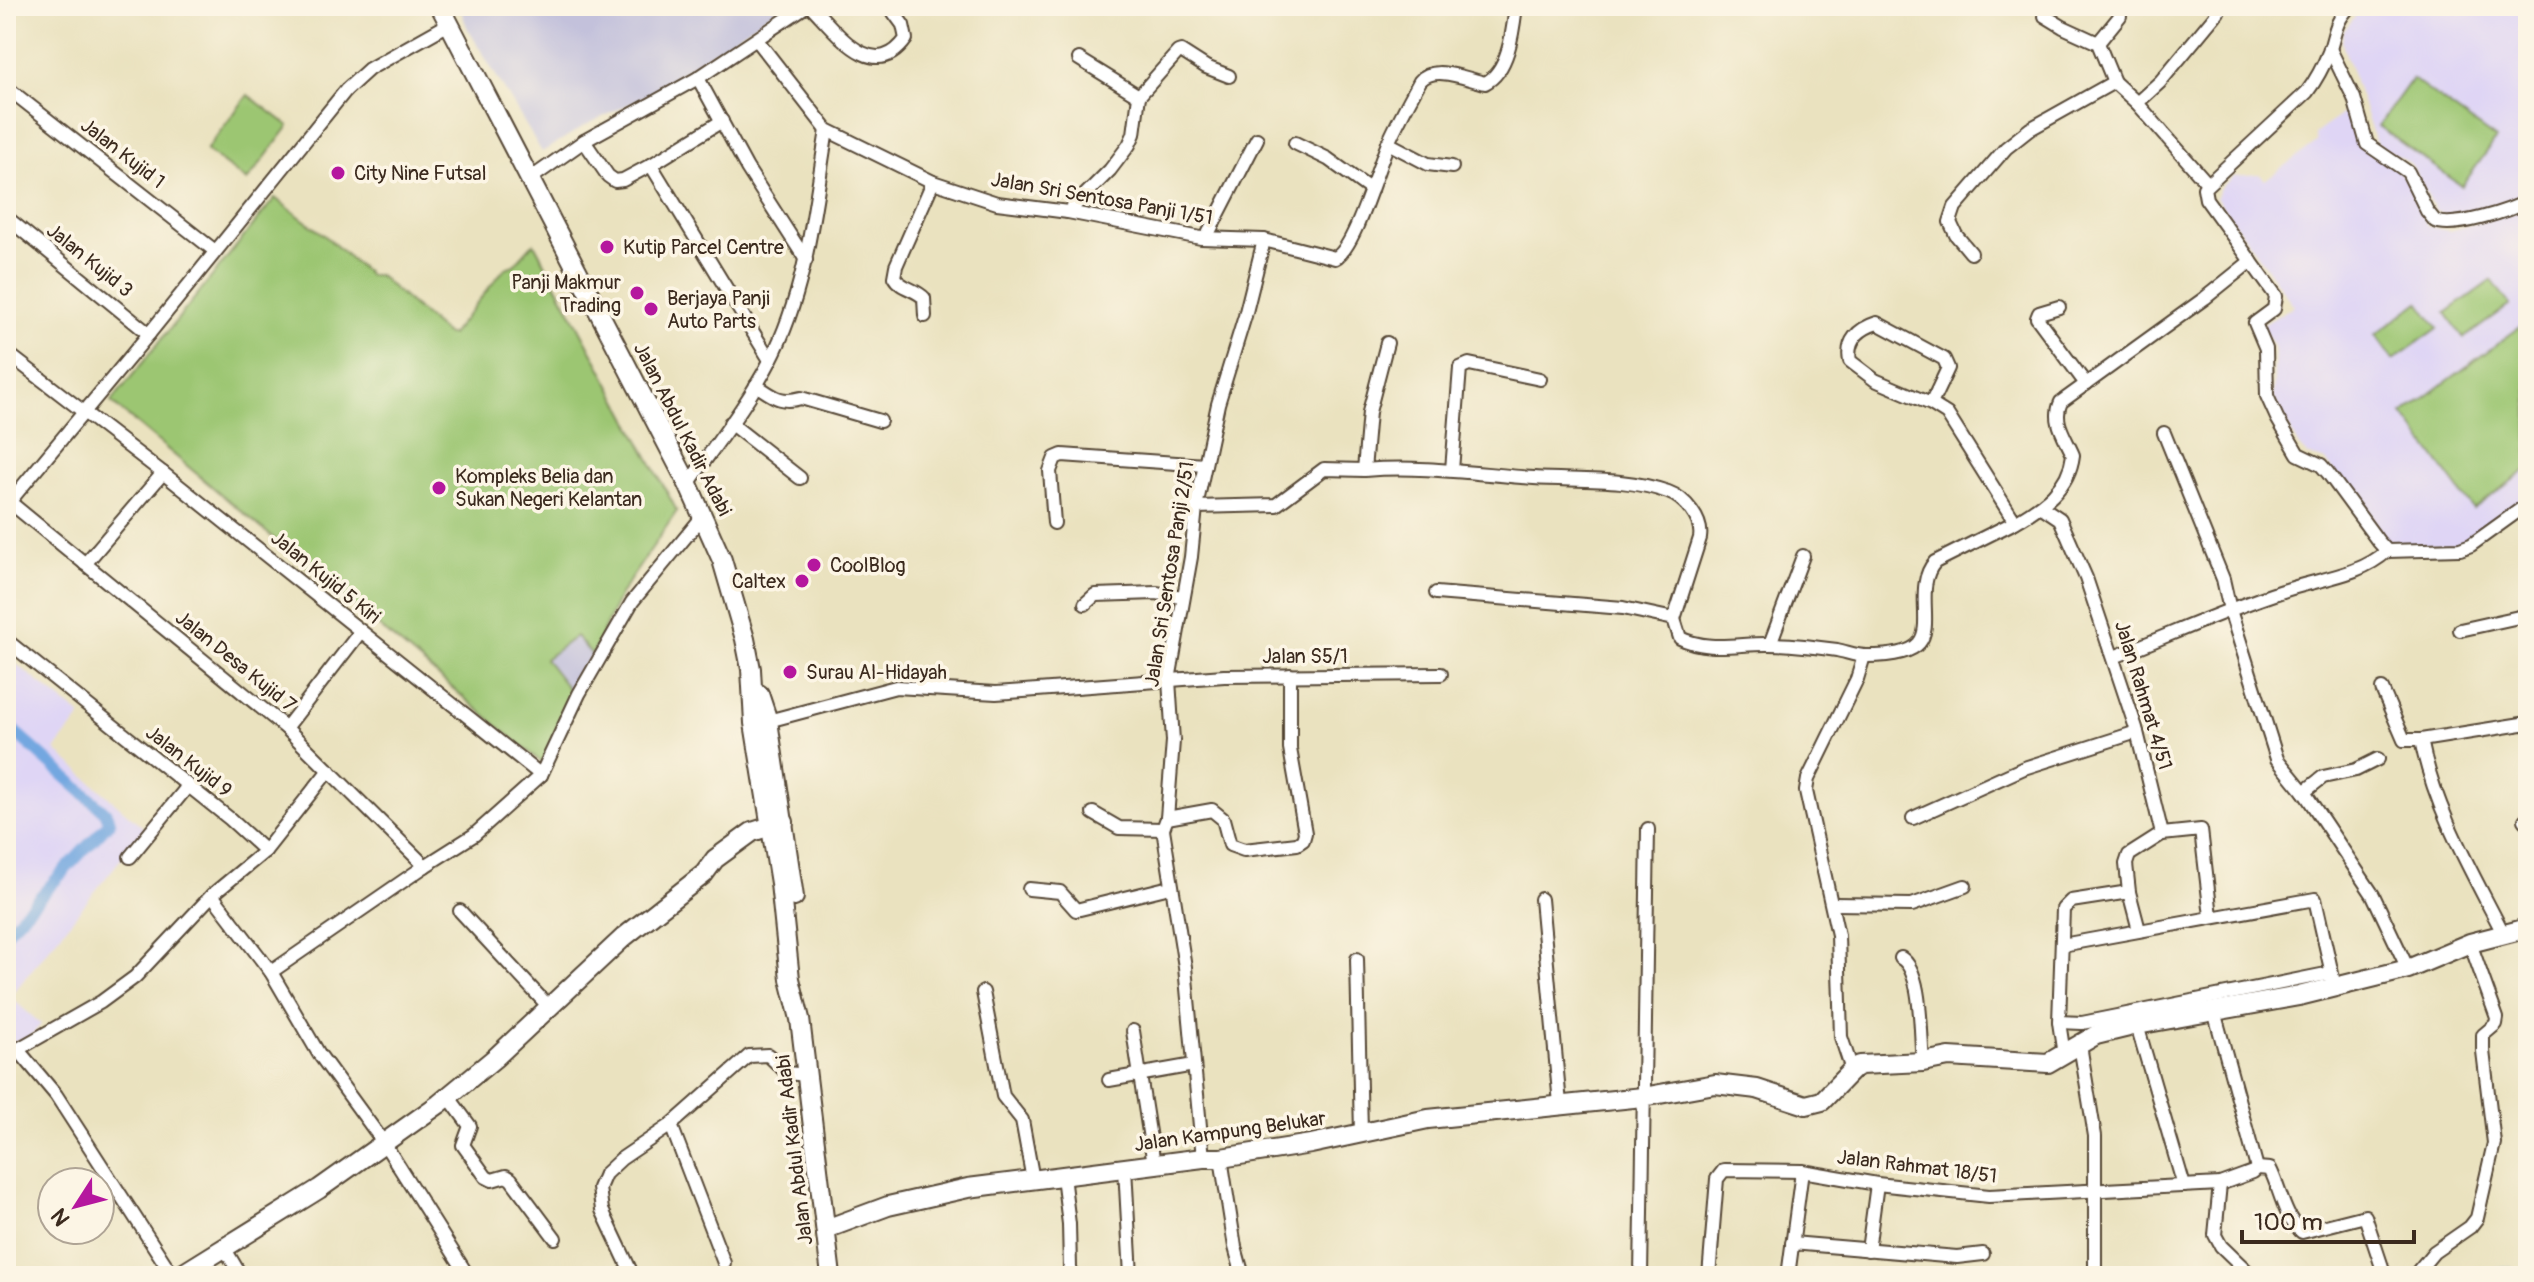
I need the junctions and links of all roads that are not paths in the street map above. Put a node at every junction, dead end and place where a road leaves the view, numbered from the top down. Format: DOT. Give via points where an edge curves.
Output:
graph roads {
  1 [pos="440,6"];
  2 [pos="808,6"];
  3 [pos="889,6"];
  4 [pos="1516,6"];
  5 [pos="2119,6"];
  6 [pos="2350,6"];
  7 [pos="2218,12"];
  8 [pos="2045,16"];
  9 [pos="449,24"];
  10 [pos="757,40"];
  11 [pos="2098,43"];
  12 [pos="2330,49"];
  13 [pos="1079,59"];
  14 [pos="1229,76"];
  15 [pos="698,78"];
  16 [pos="2114,82"];
  17 [pos="6,87"];
  18 [pos="1139,96"];
  19 [pos="2137,103"];
  20 [pos="722,121"];
  21 [pos="827,130"];
  22 [pos="1257,139"];
  23 [pos="584,141"];
  24 [pos="1295,143"];
  25 [pos="1388,143"];
  26 [pos="651,165"];
  27 [pos="1452,167"];
  28 [pos="530,179"];
  29 [pos="933,182"];
  30 [pos="2207,183"];
  31 [pos="1371,190"];
  32 [pos="2528,201"];
  33 [pos="1068,212"];
  34 [pos="6,217"];
  35 [pos="1206,238"];
  36 [pos="1264,240"];
  37 [pos="215,251"];
  38 [pos="1971,253"];
  39 [pos="806,260"];
  40 [pos="2251,261"];
  41 [pos="2059,307"];
  42 [pos="925,316"];
  43 [pos="149,334"];
  44 [pos="1387,343"];
  45 [pos="6,352"];
  46 [pos="770,360"];
  47 [pos="1540,379"];
  48 [pos="2086,384"];
  49 [pos="756,385"];
  50 [pos="1931,404"];
  51 [pos="83,413"];
  52 [pos="880,421"];
  53 [pos="730,423"];
  54 [pos="2164,433"];
  55 [pos="1205,465"];
  56 [pos="1364,470"];
  57 [pos="1452,470"];
  58 [pos="163,473"];
  59 [pos="800,478"];
  60 [pos="688,484"];
  61 [pos="7,502"];
  62 [pos="2528,504"];
  63 [pos="1196,507"];
  64 [pos="2042,507"];
  65 [pos="703,516"];
  66 [pos="2015,522"];
  67 [pos="1054,523"];
  68 [pos="2387,551"];
  69 [pos="1803,556"];
  70 [pos="85,564"];
  71 [pos="1436,593"];
  72 [pos="1183,597"];
  73 [pos="1085,604"];
  74 [pos="2230,610"];
  75 [pos="2528,615"];
  76 [pos="1674,619"];
  77 [pos="2460,630"];
  78 [pos="361,631"];
  79 [pos="6,640"];
  80 [pos="1770,644"];
  81 [pos="1864,656"];
  82 [pos="2114,657"];
  83 [pos="751,669"];
  84 [pos="1441,674"];
  85 [pos="1290,675"];
  86 [pos="1169,680"];
  87 [pos="2382,689"];
  88 [pos="768,721"];
  89 [pos="2528,723"];
  90 [pos="286,728"];
  91 [pos="2137,732"];
  92 [pos="2421,740"];
  93 [pos="2378,759"];
  94 [pos="329,770"];
  95 [pos="541,775"];
  96 [pos="188,786"];
  97 [pos="2304,792"];
  98 [pos="1093,813"];
  99 [pos="1913,818"];
  100 [pos="1165,823"];
  101 [pos="778,828"];
  102 [pos="1648,829"];
  103 [pos="2162,834"];
  104 [pos="265,851"];
  105 [pos="130,857"];
  106 [pos="425,866"];
  107 [pos="1965,886"];
  108 [pos="1170,887"];
  109 [pos="1029,889"];
  110 [pos="2129,892"];
  111 [pos="212,895"];
  112 [pos="1541,899"];
  113 [pos="1833,904"];
  114 [pos="460,911"];
  115 [pos="2211,916"];
  116 [pos="2528,928"];
  117 [pos="2139,930"];
  118 [pos="2503,933"];
  119 [pos="2470,943"];
  120 [pos="2062,945"];
  121 [pos="1901,958"];
  122 [pos="1357,959"];
  123 [pos="2408,969"];
  124 [pos="271,972"];
  125 [pos="2333,980"];
  126 [pos="983,992"];
  127 [pos="549,1007"];
  128 [pos="2214,1011"];
  129 [pos="2059,1022"];
  130 [pos="2137,1025"];
  131 [pos="1133,1031"];
  132 [pos="2080,1045"];
  133 [pos="19,1051"];
  134 [pos="2064,1055"];
  135 [pos="6,1056"];
  136 [pos="1923,1062"];
  137 [pos="1194,1065"];
  138 [pos="1852,1070"];
  139 [pos="807,1075"];
  140 [pos="1138,1075"];
  141 [pos="1109,1080"];
  142 [pos="448,1096"];
  143 [pos="1643,1097"];
  144 [pos="1560,1104"];
  145 [pos="671,1125"];
  146 [pos="1361,1133"];
  147 [pos="384,1143"];
  148 [pos="1212,1158"];
  149 [pos="1154,1164"];
  150 [pos="1125,1168"];
  151 [pos="2257,1168"];
  152 [pos="1802,1171"];
  153 [pos="1063,1176"];
  154 [pos="1033,1180"];
  155 [pos="1877,1184"];
  156 [pos="2220,1184"];
  157 [pos="2184,1186"];
  158 [pos="2096,1192"];
  159 [pos="826,1229"];
  160 [pos="555,1238"];
  161 [pos="1792,1243"];
  162 [pos="225,1249"];
  163 [pos="1868,1250"];
  164 [pos="1983,1254"];
  165 [pos="724,1263"];
  166 [pos="1070,1268"];
  167 [pos="176,1276"];
  168 [pos="241,1276"];
  169 [pos="468,1276"];
  170 [pos="633,1276"];
  171 [pos="831,1276"];
  172 [pos="1131,1276"];
  173 [pos="1243,1276"];
  174 [pos="1641,1276"];
  175 [pos="1709,1276"];
  176 [pos="1788,1276"];
  177 [pos="2093,1276"];
  178 [pos="2252,1276"];
  179 [pos="2385,1276"];
  180 [pos="2414,1276"];
  1 -- 9 [label="main road, Jalan Abdul Kadir Adabi"];
  2 -- 3 [label="street" via="854,49 872,58 906,39"];
  2 -- 10 [label="street"];
  4 -- 25 [label="street, Jalan Sri Sentosa Panji 1/51" via="1512,36 1495,77 1485,83 1425,75"];
  5 -- 11 [label="street" via="2120,16"];
  6 -- 12 [label="street" via="2337,21"];
  7 -- 19 [label="street"];
  8 -- 11 [label="street"];
  9 -- 28 [label="main road, Jalan Abdul Kadir Adabi"];
  9 -- 37 [label="street" via="356,79"];
  10 -- 15 [label="street"];
  10 -- 21 [label="street, Jalan Sri Sentosa Panji 1/51"];
  11 -- 16 [label="street"];
  12 -- 30 [label="street" via="2307,92"];
  12 -- 32 [label="street" via="2354,98 2367,144 2408,172 2435,221 2452,224"];
  13 -- 18 [label="street"];
  14 -- 18 [label="street" via="1181,51"];
  15 -- 20 [label="street"];
  15 -- 23 [label="street"];
  16 -- 19 [label="street"];
  16 -- 38 [label="street" via="2030,129 2006,148 1955,207 1950,222"];
  17 -- 37 [label="street, Jalan Kujid 1"];
  18 -- 33 [label="street" via="1129,145"];
  19 -- 30 [label="street"];
  20 -- 26 [label="street"];
  20 -- 39 [label="street"];
  21 -- 29 [label="street, Jalan Sri Sentosa Panji 1/51"];
  21 -- 39 [label="street"];
  22 -- 35 [label="street"];
  23 -- 26 [label="street" via="615,181"];
  23 -- 28 [label="street"];
  24 -- 31 [label="street"];
  25 -- 27 [label="street" via="1428,164"];
  25 -- 31 [label="street, Jalan Sri Sentosa Panji 1/51"];
  26 -- 46 [label="street"];
  28 -- 60 [label="main road, Jalan Abdul Kadir Adabi"];
  29 -- 33 [label="street, Jalan Sri Sentosa Panji 1/51" via="997,203"];
  29 -- 42 [label="street" via="894,277 924,298"];
  30 -- 40 [label="street" via="2206,199"];
  31 -- 36 [label="street, Jalan Sri Sentosa Panji 1/51" via="1340,256"];
  33 -- 35 [label="street, Jalan Sri Sentosa Panji 1/51"];
  34 -- 43 [label="street, Jalan Kujid 3"];
  35 -- 36 [label="street, Jalan Sri Sentosa Panji 1/51"];
  36 -- 55 [label="street, Jalan Sri Sentosa Panji 2/51"];
  37 -- 43 [label="street"];
  39 -- 46 [label="street"];
  40 -- 48 [label="street"];
  40 -- 68 [label="street" via="2277,301 2255,323 2266,349 2270,403 2298,454 2321,465"];
  41 -- 48 [label="street" via="2037,318"];
  43 -- 51 [label="street"];
  44 -- 56 [label="street" via="1369,412"];
  45 -- 51 [label="street, Jalan Kujid 5 Kiri"];
  46 -- 49 [label="street"];
  47 -- 57 [label="street" via="1469,364 1460,368"];
  48 -- 64 [label="street" via="2056,412 2072,463 2066,481"];
  49 -- 52 [label="street" via="788,402 801,398"];
  49 -- 53 [label="street"];
  50 -- 50 [label="street" via="1875,380 1850,361 1852,338 1877,323 1944,359 1948,368"];
  50 -- 66 [label="street" via="1953,420"];
  51 -- 58 [label="street, Jalan Kujid 5 Kiri"];
  51 -- 61 [label="street"];
  53 -- 59 [label="street"];
  53 -- 60 [label="street"];
  54 -- 74 [label="street" via="2218,566"];
  55 -- 63 [label="street, Jalan Sri Sentosa Panji 2/51"];
  55 -- 67 [label="street" via="1062,455 1050,471"];
  56 -- 57 [label="street"];
  56 -- 63 [label="street" via="1324,469 1276,505"];
  57 -- 76 [label="street" via="1628,483 1675,495 1701,531"];
  58 -- 70 [label="street"];
  58 -- 78 [label="street, Jalan Kujid 5 Kiri"];
  60 -- 65 [label="main road, Jalan Abdul Kadir Adabi"];
  61 -- 70 [label="street, Jalan Desa Kujid 7"];
  62 -- 68 [label="street" via="2460,549"];
  63 -- 72 [label="street, Jalan Sri Sentosa Panji 2/51"];
  64 -- 66 [label="street"];
  64 -- 82 [label="street, Jalan Rahmat 4/51" via="2060,519"];
  65 -- 83 [label="main road, Jalan Abdul Kadir Adabi" via="734,596"];
  65 -- 95 [label="street" via="632,602 579,694"];
  66 -- 81 [label="street" via="1928,570 1919,644 1906,651"];
  68 -- 74 [label="street" via="2338,575"];
  69 -- 80 [label="street"];
  70 -- 90 [label="street, Jalan Desa Kujid 7"];
  71 -- 76 [label="street" via="1623,608"];
  72 -- 73 [label="street" via="1095,595"];
  72 -- 86 [label="street, Jalan Sri Sentosa Panji 2/51"];
  74 -- 82 [label="street"];
  74 -- 97 [label="street" via="2277,759"];
  75 -- 77 [label="street"];
  76 -- 80 [label="street" via="1676,632 1686,641"];
  78 -- 90 [label="street"];
  78 -- 95 [label="street, Jalan Kujid 5 Kiri"];
  79 -- 96 [label="street, Jalan Kujid 9"];
  80 -- 81 [label="street"];
  81 -- 113 [label="street" via="1806,791"];
  82 -- 91 [label="street, Jalan Rahmat 4/51"];
  83 -- 88 [label="main road, Jalan Abdul Kadir Adabi"];
  83 -- 101 [label="main road, Jalan Abdul Kadir Adabi" via="754,723"];
  84 -- 85 [label="street, Jalan S5/1"];
  85 -- 86 [label="street, Jalan S5/1"];
  85 -- 100 [label="street" via="1290,749 1303,840 1244,850 1230,845 1223,819 1212,810"];
  86 -- 88 [label="street, Jalan S5/1" via="996,693 896,687"];
  86 -- 100 [label="street, Jalan Sri Sentosa Panji 2/51" via="1173,741"];
  87 -- 92 [label="street" via="2404,740"];
  88 -- 101 [label="main road, Jalan Abdul Kadir Adabi"];
  89 -- 92 [label="street"];
  90 -- 94 [label="street, Jalan Desa Kujid 7"];
  91 -- 99 [label="street" via="2024,768"];
  91 -- 103 [label="street, Jalan Rahmat 4/51"];
  92 -- 118 [label="street" via="2444,818"];
  93 -- 97 [label="street" via="2323,777"];
  94 -- 104 [label="street"];
  94 -- 106 [label="street, Jalan Desa Kujid 7"];
  95 -- 106 [label="street" via="474,835"];
  96 -- 104 [label="street, Jalan Kujid 9"];
  96 -- 105 [label="street"];
  97 -- 123 [label="street" via="2373,895"];
  98 -- 100 [label="street" via="1119,828"];
  100 -- 108 [label="street, Jalan Sri Sentosa Panji 2/51"];
  101 -- 127 [label="main road" via="752,832 715,859"];
  101 -- 139 [label="main road, Jalan Abdul Kadir Adabi" via="802,978 800,1019"];
  102 -- 143 [label="street"];
  103 -- 110 [label="street" via="2129,855"];
  103 -- 115 [label="street" via="2201,830"];
  104 -- 111 [label="street"];
  106 -- 124 [label="street"];
  107 -- 113 [label="street" via="1912,905"];
  108 -- 109 [label="street" via="1076,910 1060,892"];
  108 -- 137 [label="street, Jalan Sri Sentosa Panji 2/51" via="1185,967"];
  110 -- 117 [label="street"];
  110 -- 120 [label="street" via="2071,901 2063,909"];
  111 -- 124 [label="street"];
  111 -- 133 [label="street" via="135,977"];
  112 -- 144 [label="street"];
  113 -- 138 [label="street" via="1841,1045"];
  114 -- 127 [label="street"];
  115 -- 117 [label="street"];
  115 -- 125 [label="street" via="2315,899"];
  116 -- 118 [label="main road"];
  117 -- 120 [label="street"];
  118 -- 119 [label="main road"];
  119 -- 123 [label="main road"];
  119 -- 180 [label="street" via="2497,1018 2483,1035 2494,1143 2477,1218 2434,1252"];
  120 -- 129 [label="street"];
  121 -- 136 [label="street" via="1916,978"];
  122 -- 146 [label="street"];
  123 -- 125 [label="main road"];
  124 -- 147 [label="street" via="319,1054"];
  125 -- 128 [label="main road" via="2299,996"];
  125 -- 129 [label="street" via="2082,1023"];
  126 -- 154 [label="street" via="1003,1096 1022,1120"];
  127 -- 142 [label="main road"];
  128 -- 130 [label="main road"];
  128 -- 151 [label="street"];
  129 -- 134 [label="street"];
  130 -- 132 [label="main road" via="2096,1035"];
  130 -- 157 [label="street"];
  131 -- 140 [label="street"];
  132 -- 134 [label="main road"];
  132 -- 158 [label="street" via="2095,1136"];
  133 -- 135 [label="street"];
  133 -- 167 [label="street" via="56,1095"];
  134 -- 136 [label="main road" via="2048,1063 1949,1057"];
  136 -- 138 [label="main road" via="1860,1065"];
  137 -- 140 [label="street"];
  137 -- 148 [label="street, Jalan Sri Sentosa Panji 2/51"];
  138 -- 143 [label="main road, Jalan Kampung Belukar" via="1822,1101 1806,1105 1757,1089 1715,1084"];
  139 -- 145 [label="street" via="787,1073 768,1055 749,1056"];
  139 -- 159 [label="main road, Jalan Abdul Kadir Adabi"];
  140 -- 141 [label="street"];
  140 -- 149 [label="street"];
  142 -- 147 [label="main road"];
  142 -- 160 [label="street" via="470,1126 463,1145 486,1177 509,1177"];
  143 -- 144 [label="main road, Jalan Kampung Belukar"];
  143 -- 174 [label="street"];
  144 -- 146 [label="main road, Jalan Kampung Belukar" via="1428,1119"];
  145 -- 165 [label="street"];
  145 -- 170 [label="street" via="621,1159 599,1188 602,1210"];
  146 -- 148 [label="main road, Jalan Kampung Belukar"];
  147 -- 162 [label="main road"];
  147 -- 169 [label="street"];
  148 -- 149 [label="main road, Jalan Kampung Belukar"];
  148 -- 173 [label="street, Jalan Sri Sentosa Panji 2/51"];
  149 -- 150 [label="main road, Jalan Kampung Belukar"];
  150 -- 153 [label="main road, Jalan Kampung Belukar"];
  150 -- 172 [label="street"];
  151 -- 156 [label="street, Jalan Rahmat 18/51"];
  151 -- 179 [label="street" via="2270,1169 2293,1226 2302,1232 2365,1216"];
  152 -- 155 [label="street, Jalan Rahmat 18/51"];
  152 -- 161 [label="street"];
  152 -- 175 [label="street, Jalan Rahmat 18/51" via="1724,1170 1717,1179"];
  153 -- 154 [label="main road, Jalan Kampung Belukar"];
  153 -- 166 [label="street"];
  154 -- 159 [label="main road, Jalan Kampung Belukar" via="888,1206"];
  155 -- 158 [label="street, Jalan Rahmat 18/51" via="1989,1196"];
  155 -- 163 [label="street"];
  156 -- 157 [label="street, Jalan Rahmat 18/51"];
  156 -- 178 [label="street" via="2215,1235"];
  157 -- 158 [label="street, Jalan Rahmat 18/51"];
  158 -- 177 [label="street"];
  159 -- 171 [label="main road, Jalan Abdul Kadir Adabi"];
  161 -- 163 [label="street"];
  161 -- 176 [label="street"];
  162 -- 167 [label="main road"];
  162 -- 168 [label="street"];
  163 -- 164 [label="street"];
}
